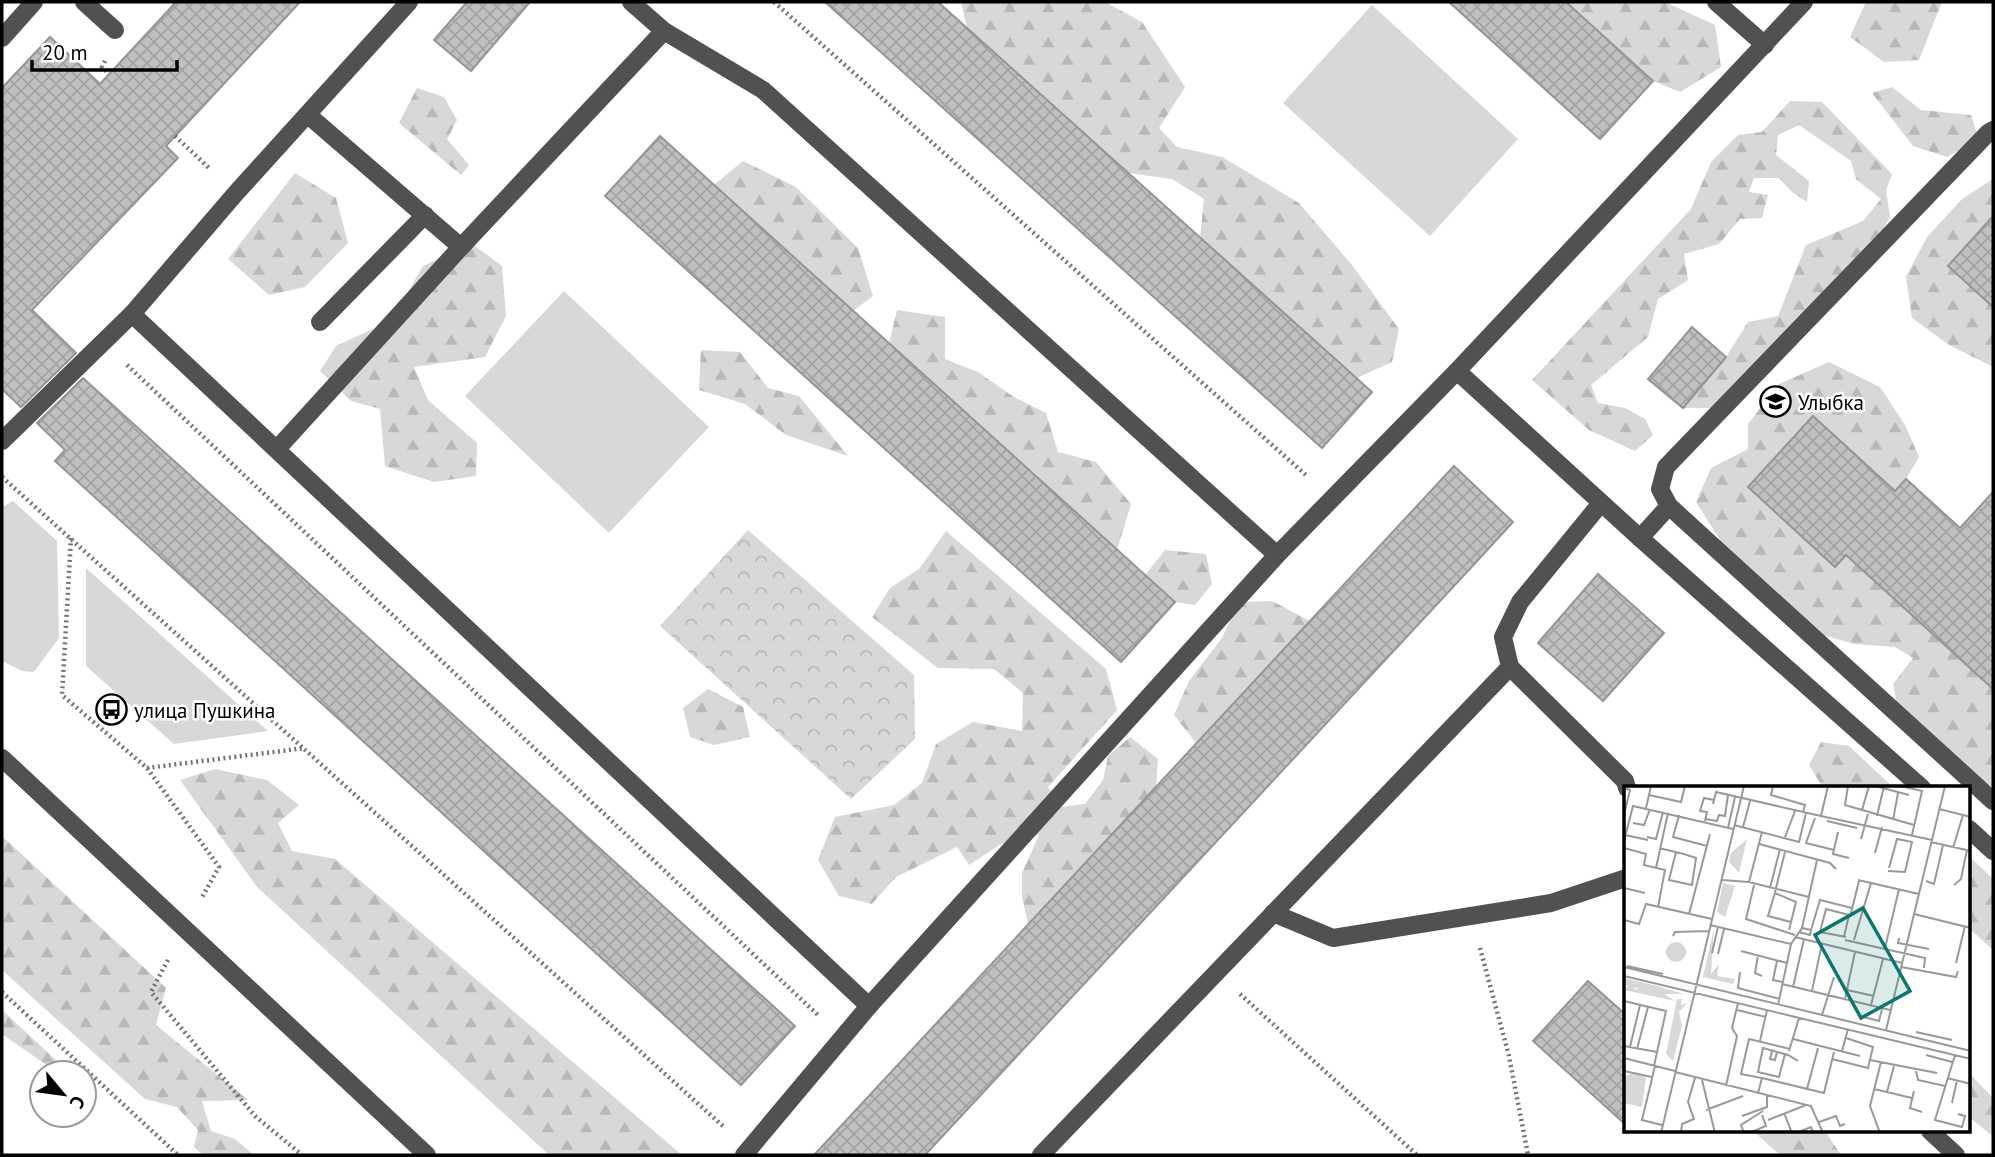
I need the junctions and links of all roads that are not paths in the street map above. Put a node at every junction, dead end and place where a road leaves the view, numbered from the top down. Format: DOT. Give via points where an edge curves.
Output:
graph roads {
  1 [pos="34,2"];
  2 [pos="84,2"];
  3 [pos="409,2"];
  4 [pos="631,2"];
  5 [pos="1717,2"];
  6 [pos="1804,2"];
  7 [pos="115,30"];
  8 [pos="664,31"];
  9 [pos="2,38"];
  10 [pos="1765,45"];
  11 [pos="308,115"];
  12 [pos="1993,130"];
  13 [pos="425,215"];
  14 [pos="461,247"];
  15 [pos="132,314"];
  16 [pos="320,322"];
  17 [pos="1457,371"];
  18 [pos="2,442"];
  19 [pos="277,449"];
  20 [pos="1601,503"];
  21 [pos="1669,506"];
  22 [pos="1640,538"];
  23 [pos="1277,555"];
  24 [pos="1510,667"];
  25 [pos="2,758"];
  26 [pos="1626,786"];
  27 [pos="1920,786"];
  28 [pos="1993,801"];
  29 [pos="1970,830"];
  30 [pos="1993,850"];
  31 [pos="1624,879"];
  32 [pos="1273,914"];
  33 [pos="869,1006"];
  34 [pos="1931,1132"];
  35 [pos="747,1153"];
  36 [pos="427,1155"];
  37 [pos="1041,1155"];
  38 [pos="1956,1155"];
  1 -- 9 [label="street"];
  2 -- 7 [label="street"];
  3 -- 11 [label="street"];
  4 -- 8 [label="street"];
  5 -- 10 [label="street"];
  6 -- 10 [label="street"];
  8 -- 14 [label="street"];
  8 -- 23 [label="street" via="763,90"];
  10 -- 17 [label="street"];
  11 -- 13 [label="street"];
  11 -- 15 [label="street"];
  12 -- 21 [label="street" via="1667,467 1660,489"];
  13 -- 14 [label="street"];
  13 -- 16 [label="street"];
  14 -- 19 [label="street"];
  15 -- 18 [label="street"];
  15 -- 19 [label="street"];
  17 -- 20 [label="street"];
  17 -- 23 [label="street"];
  19 -- 33 [label="street"];
  20 -- 22 [label="street"];
  20 -- 24 [label="street" via="1520,602 1503,637"];
  21 -- 22 [label="street"];
  21 -- 28 [label="street"];
  22 -- 27 [label="street"];
  23 -- 33 [label="street"];
  24 -- 26 [label="street"];
  24 -- 32 [label="street"];
  25 -- 36 [label="street"];
  29 -- 30 [label="street"];
  31 -- 32 [label="street" via="1550,903 1333,938"];
  32 -- 37 [label="street"];
  33 -- 35 [label="street"];
  34 -- 38 [label="street"];
}
